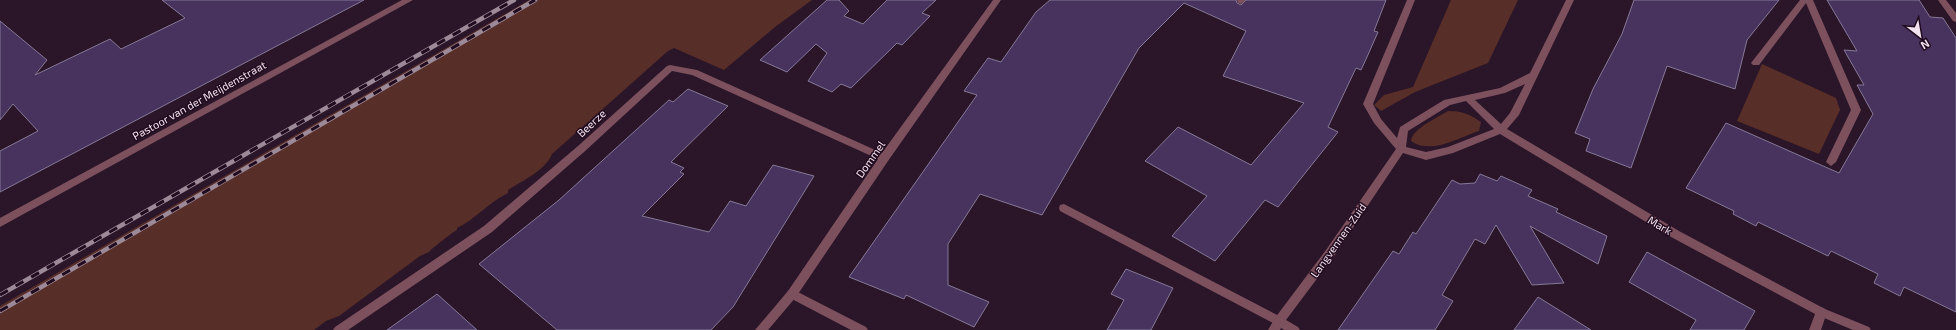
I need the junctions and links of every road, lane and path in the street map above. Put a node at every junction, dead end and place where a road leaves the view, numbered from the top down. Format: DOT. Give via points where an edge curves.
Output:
graph roads {
  1 [pos="409,0"];
  2 [pos="997,0"];
  3 [pos="1411,0"];
  4 [pos="1570,0"];
  5 [pos="1804,0"];
  6 [pos="1809,0"];
  7 [pos="1942,0"];
  8 [pos="1956,19"];
  9 [pos="1756,63"];
  10 [pos="1534,75"];
  11 [pos="1468,98"];
  12 [pos="1501,130"];
  13 [pos="1401,149"];
  14 [pos="884,158"];
  15 [pos="1831,162"];
  16 [pos="1064,208"];
  17 [pos="0,223"];
  18 [pos="792,294"];
  19 [pos="1821,312"];
  20 [pos="1276,325"];
  21 [pos="339,330"];
  22 [pos="760,330"];
  23 [pos="862,330"];
  24 [pos="1294,330"];
  25 [pos="1815,330"];
  26 [pos="1865,330"];
  1 -- 17 [label="street, Pastoor van der Meijdenstraat"];
  2 -- 14 [label="street, Dommel"];
  3 -- 13 [label="street" via="1368,104 1377,121"];
  4 -- 10 [label="street"];
  5 -- 9 [label="street"];
  6 -- 15 [label="street" via="1856,110"];
  7 -- 8 [label="street"];
  10 -- 11 [label="street, Langvennen-Zuid" via="1502,90"];
  10 -- 12 [label="street" via="1514,115"];
  11 -- 12 [label="street, Mark"];
  11 -- 13 [label="street, Langvennen-Zuid" via="1447,102 1403,129"];
  12 -- 13 [label="street" via="1450,150 1426,156"];
  12 -- 19 [label="street, Mark" via="1675,234"];
  13 -- 20 [label="street, Langvennen-Zuid" via="1330,253"];
  14 -- 18 [label="street, Dommel"];
  14 -- 21 [label="street, Beerze" via="694,72 670,68 488,229"];
  16 -- 20 [label="street"];
  18 -- 22 [label="street, Dommel"];
  18 -- 23 [label="street"];
  19 -- 25 [label="street"];
  19 -- 26 [label="street, Mark"];
  20 -- 24 [label="street"];
}
